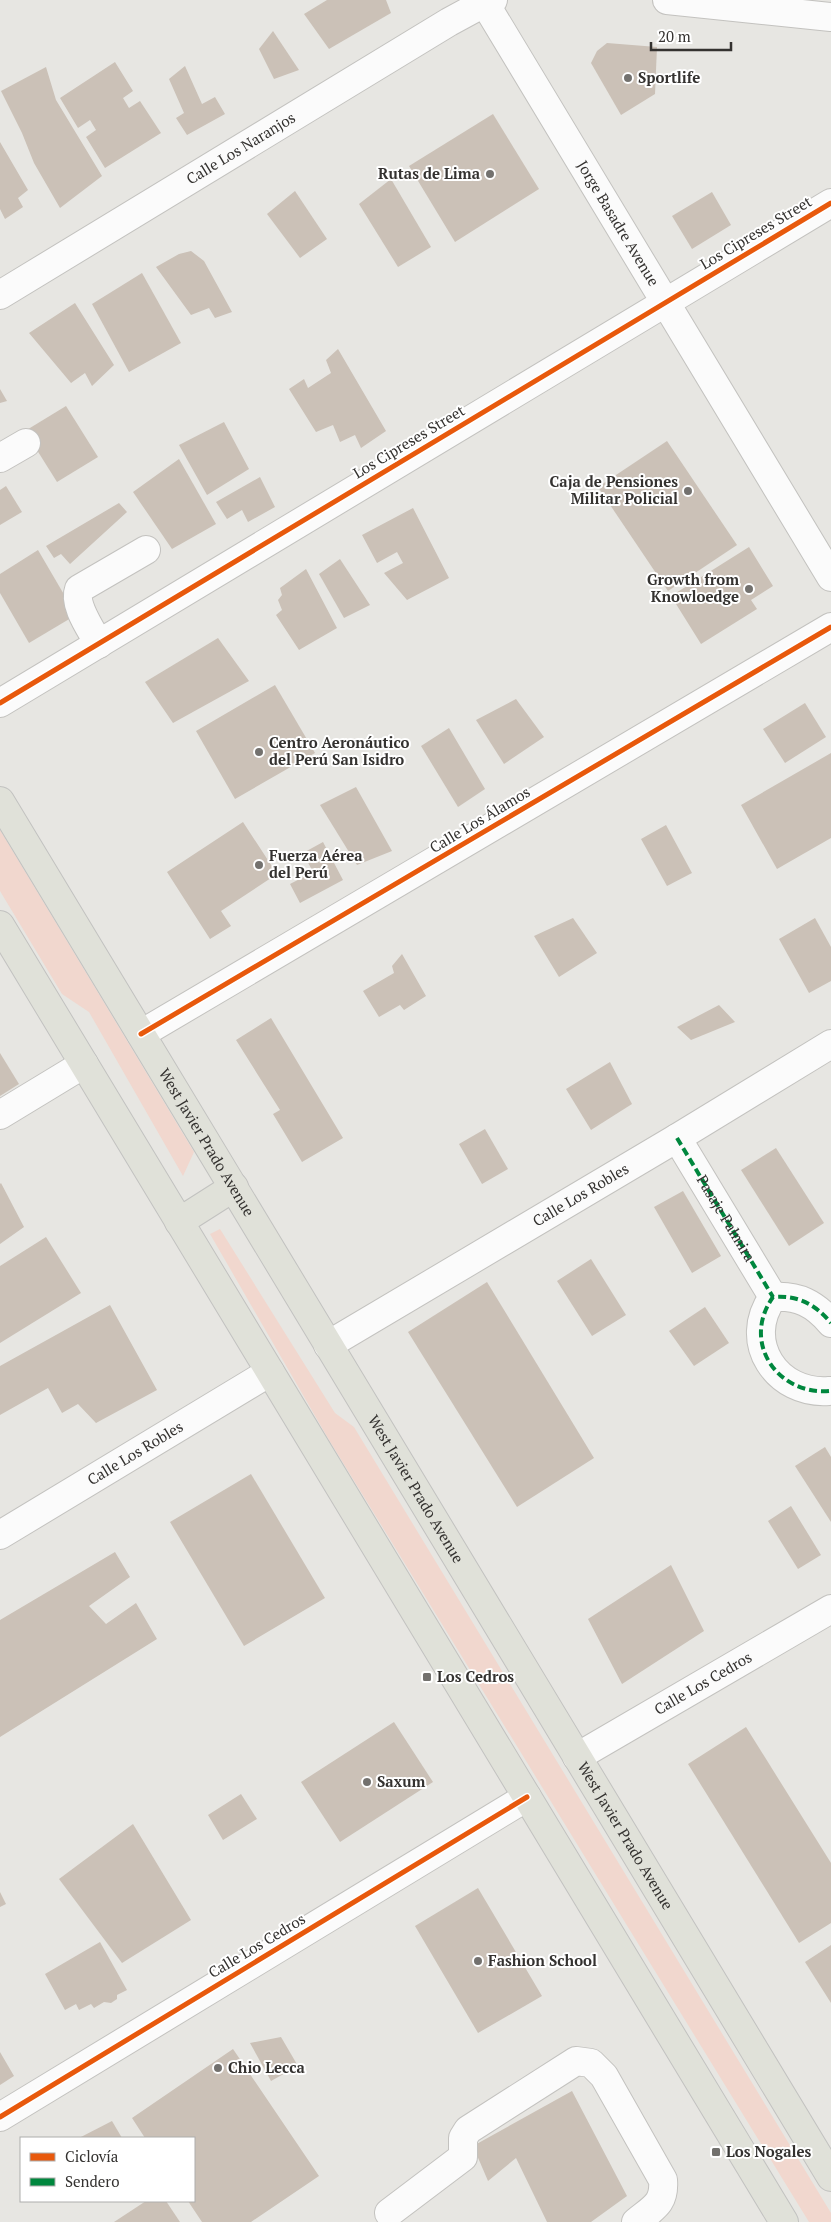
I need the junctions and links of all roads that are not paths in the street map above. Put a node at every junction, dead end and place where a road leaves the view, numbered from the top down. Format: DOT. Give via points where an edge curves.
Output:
graph roads {
  1 [pos="667,0"];
  2 [pos="487,1"];
  3 [pos="831,17"];
  4 [pos="831,203"];
  5 [pos="0,295"];
  6 [pos="665,302"];
  7 [pos="26,443"];
  8 [pos="0,458"];
  9 [pos="146,550"];
  10 [pos="831,577"];
  11 [pos="831,627"];
  12 [pos="99,644"];
  13 [pos="0,703"];
  14 [pos="0,801"];
  15 [pos="0,925"];
  16 [pos="141,1034"];
  17 [pos="831,1044"];
  18 [pos="84,1064"];
  19 [pos="0,1115"];
  20 [pos="677,1138"];
  21 [pos="234,1187"];
  22 [pos="179,1222"];
  23 [pos="773,1297"];
  24 [pos="831,1322"];
  25 [pos="328,1345"];
  26 [pos="270,1372"];
  27 [pos="830,1391"];
  28 [pos="0,1535"];
  29 [pos="831,1610"];
  30 [pos="577,1757"];
  31 [pos="527,1797"];
  32 [pos="0,2117"];
  33 [pos="831,2178"];
  34 [pos="389,2213"];
  35 [pos="779,2220"];
  36 [pos="636,2222"];
  1 -- 3 [label="street"];
  2 -- 5 [label="street, Calle Los Naranjos"];
  2 -- 6 [label="street, Jorge Basadre Avenue"];
  4 -- 6 [label="street, Los Cipreses Street"];
  6 -- 10 [label="street, Jorge Basadre Avenue"];
  6 -- 12 [label="street, Los Cipreses Street"];
  7 -- 8 [label="street"];
  9 -- 12 [label="street" via="79,589 79,604"];
  11 -- 16 [label="street, Calle Los Álamos"];
  12 -- 13 [label="street, Los Cipreses Street"];
  14 -- 16 [label="main road, West Javier Prado Avenue"];
  15 -- 18 [label="main road"];
  16 -- 21 [label="main road, West Javier Prado Avenue"];
  17 -- 20 [label="street, Calle Los Robles"];
  18 -- 19 [label="street"];
  18 -- 22 [label="main road"];
  20 -- 23 [label="street, Pasaje Palmira"];
  20 -- 25 [label="street, Calle Los Robles"];
  21 -- 22 [label="main road"];
  21 -- 25 [label="main road, West Javier Prado Avenue"];
  22 -- 26 [label="main road"];
  23 -- 24 [label="street" via="804,1300"];
  23 -- 27 [label="street" via="766,1307 762,1325 762,1344 768,1362 796,1387 816,1392"];
  25 -- 30 [label="main road, West Javier Prado Avenue"];
  26 -- 28 [label="street, Calle Los Robles"];
  26 -- 31 [label="main road"];
  29 -- 30 [label="street, Calle Los Cedros"];
  30 -- 33 [label="main road, West Javier Prado Avenue"];
  31 -- 32 [label="street, Calle Los Cedros"];
  31 -- 35 [label="main road"];
  34 -- 36 [label="street" via="463,2157 463,2138 468,2130 576,2061 591,2063 604,2076 663,2180 664,2192 658,2205"];
}
